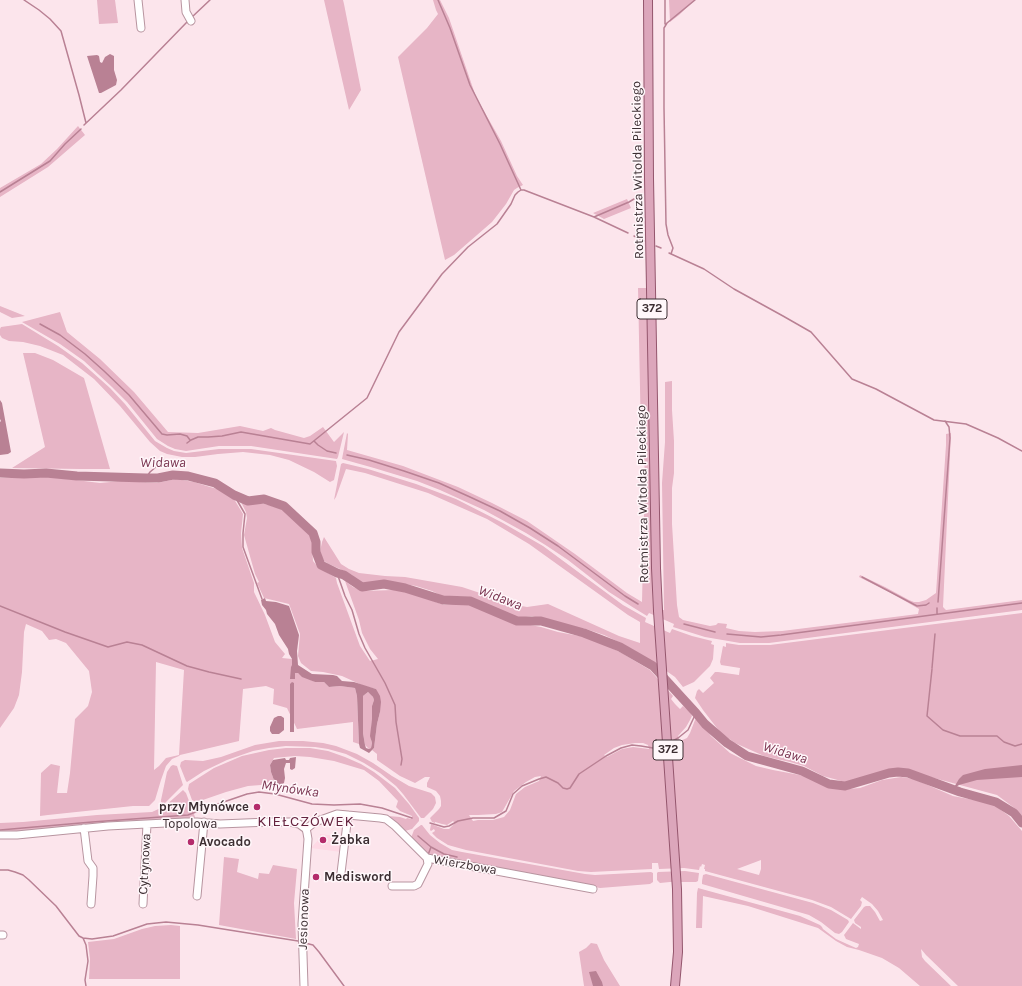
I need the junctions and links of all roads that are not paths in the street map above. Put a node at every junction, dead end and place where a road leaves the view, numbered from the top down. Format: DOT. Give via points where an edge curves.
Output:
graph roads {
  1 [pos="138,0"];
  2 [pos="185,0"];
  3 [pos="648,0"];
  4 [pos="191,21"];
  5 [pos="141,28"];
  6 [pos="348,815"];
  7 [pos="204,822"];
  8 [pos="147,824"];
  9 [pos="84,828"];
  10 [pos="306,829"];
  11 [pos="0,835"];
  12 [pos="427,858"];
  13 [pos="341,873"];
  14 [pos="392,886"];
  15 [pos="593,889"];
  16 [pos="197,896"];
  17 [pos="91,904"];
  18 [pos="143,904"];
  19 [pos="304,986"];
  20 [pos="675,986"];
  1 -- 5 [label="street"];
  2 -- 4 [label="street" via="186,12"];
  3 -- 20 [label="main road, Rotmistrza Witolda Pileckiego / 372" via="656,560 677,889 678,952"];
  6 -- 10 [label="street, Wierzbowa" via="337,814 327,817"];
  6 -- 12 [label="street, Wierzbowa" via="386,819"];
  6 -- 13 [label="street"];
  7 -- 8 [label="street, Topolowa"];
  7 -- 10 [label="street, Topolowa" via="290,822"];
  7 -- 16 [label="street"];
  8 -- 9 [label="street, Topolowa"];
  8 -- 18 [label="street, Cytrynowa"];
  9 -- 11 [label="street, Topolowa"];
  9 -- 17 [label="street" via="88,861 93,868"];
  10 -- 19 [label="street, Jesionowa" via="308,839 302,924"];
  12 -- 14 [label="street" via="428,864 418,884"];
  12 -- 15 [label="street, Wierzbowa"];
}
